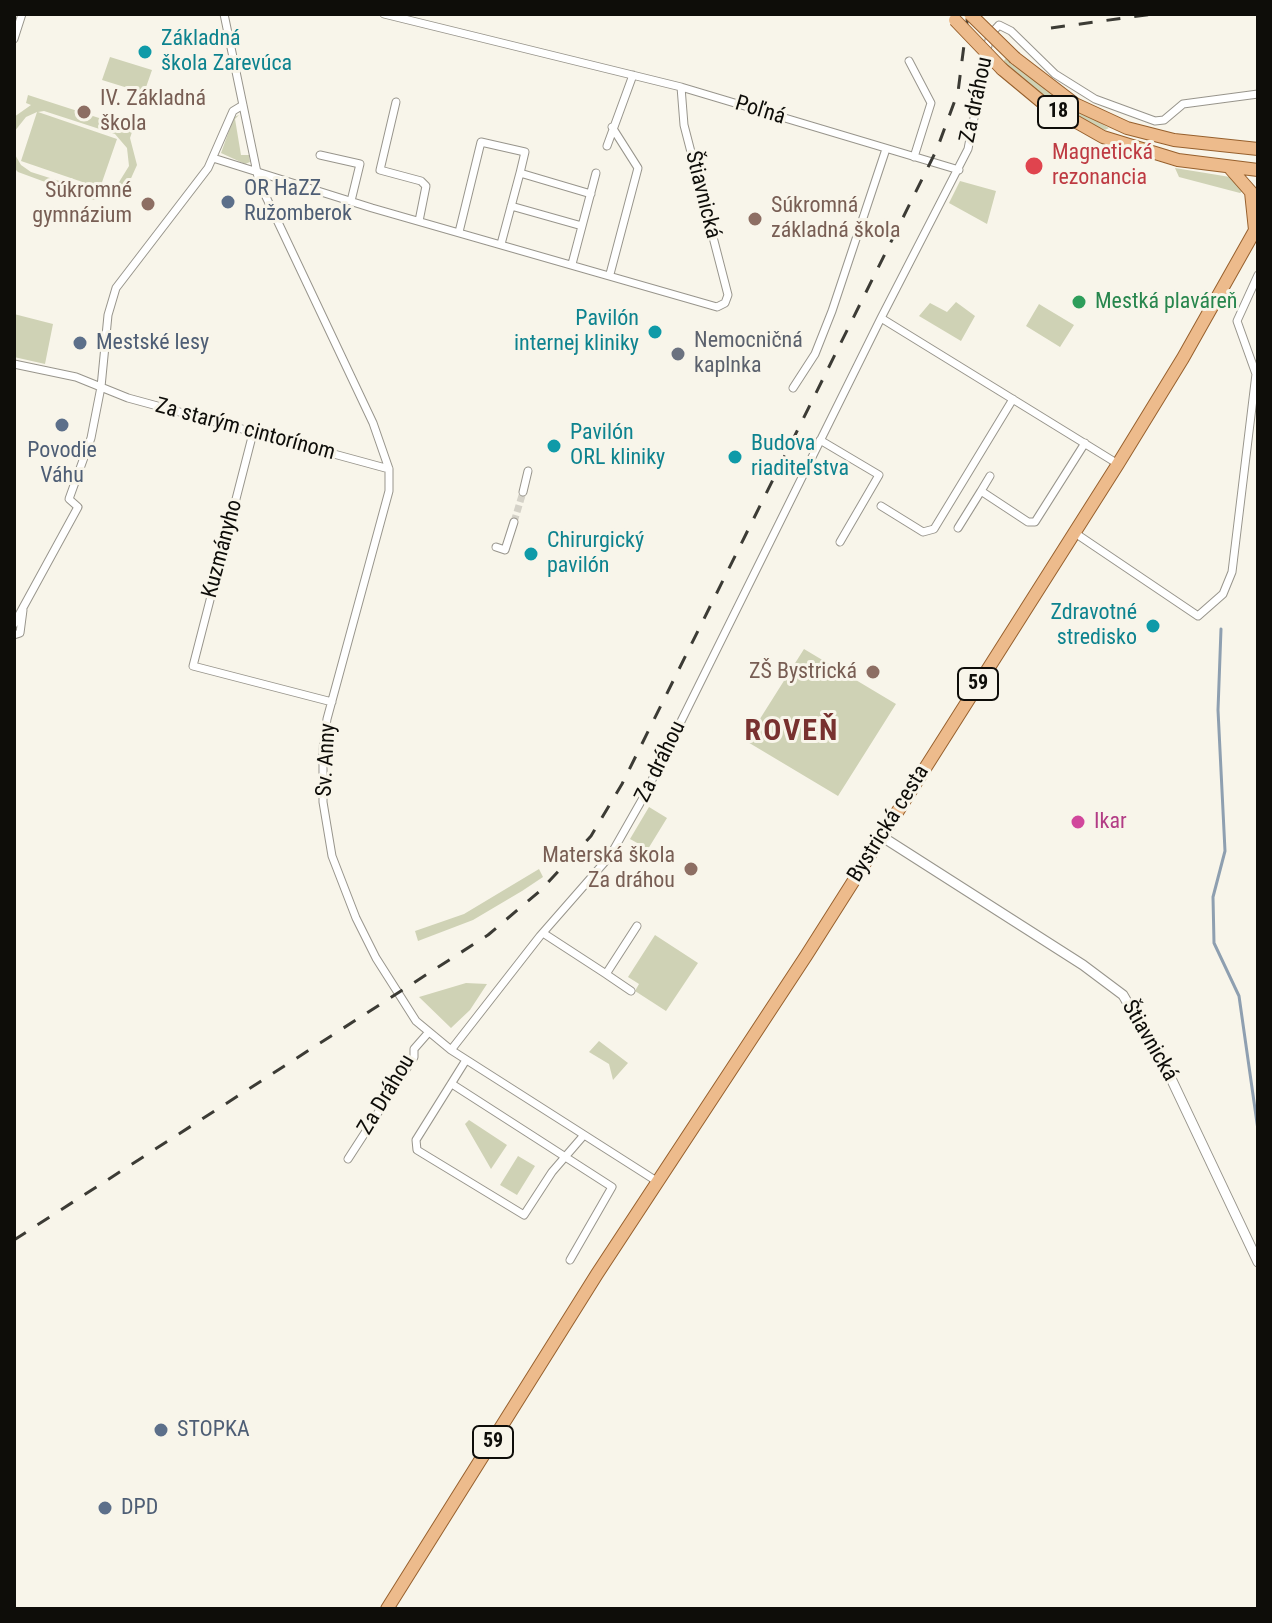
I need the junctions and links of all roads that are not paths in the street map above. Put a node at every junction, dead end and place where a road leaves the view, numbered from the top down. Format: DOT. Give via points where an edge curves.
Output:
graph roads {
  1 [pos="22,14"];
  2 [pos="224,14"];
  3 [pos="384,14"];
  4 [pos="970,14"];
  5 [pos="952,17"];
  6 [pos="14,39"];
  7 [pos="909,61"];
  8 [pos="633,75"];
  9 [pos="681,87"];
  10 [pos="1258,94"];
  11 [pos="396,102"];
  12 [pos="243,105"];
  13 [pos="612,127"];
  14 [pos="607,146"];
  15 [pos="886,149"];
  16 [pos="1258,149"];
  17 [pos="320,155"];
  18 [pos="914,157"];
  19 [pos="213,158"];
  20 [pos="1229,167"];
  21 [pos="959,170"];
  22 [pos="1258,170"];
  23 [pos="257,172"];
  24 [pos="520,173"];
  25 [pos="596,173"];
  26 [pos="591,194"];
  27 [pos="351,201"];
  28 [pos="511,206"];
  29 [pos="419,221"];
  30 [pos="582,226"];
  31 [pos="1257,227"];
  32 [pos="459,232"];
  33 [pos="501,244"];
  34 [pos="572,264"];
  35 [pos="610,274"];
  36 [pos="1258,275"];
  37 [pos="881,318"];
  38 [pos="14,364"];
  39 [pos="101,387"];
  40 [pos="793,388"];
  41 [pos="1013,399"];
  42 [pos="253,433"];
  43 [pos="820,440"];
  44 [pos="1085,443"];
  45 [pos="1118,464"];
  46 [pos="389,469"];
  47 [pos="528,471"];
  48 [pos="990,476"];
  49 [pos="981,491"];
  50 [pos="523,492"];
  51 [pos="883,507"];
  52 [pos="514,522"];
  53 [pos="958,528"];
  54 [pos="1075,533"];
  55 [pos="840,542"];
  56 [pos="496,547"];
  57 [pos="24,607"];
  58 [pos="14,624"];
  59 [pos="14,635"];
  60 [pos="332,702"];
  61 [pos="881,836"];
  62 [pos="637,926"];
  63 [pos="543,933"];
  64 [pos="606,974"];
  65 [pos="631,991"];
  66 [pos="428,1033"];
  67 [pos="451,1050"];
  68 [pos="466,1060"];
  69 [pos="452,1084"];
  70 [pos="584,1135"];
  71 [pos="348,1159"];
  72 [pos="567,1159"];
  73 [pos="658,1182"];
  74 [pos="570,1260"];
  75 [pos="1258,1262"];
  76 [pos="387,1609"];
  1 -- 6 [label="street"];
  2 -- 12 [label="street"];
  3 -- 8 [label="street, Poľná"];
  4 -- 16 [label="main road, 18, bridge" via="1015,58 1075,104 1127,128 1189,143"];
  5 -- 20 [label="main road, 18, bridge" via="1043,103 1103,137 1178,160"];
  7 -- 18 [label="street" via="931,103"];
  8 -- 9 [label="street, Poľná"];
  8 -- 13 [label="street"];
  9 -- 15 [label="street, Poľná"];
  9 -- 35 [label="street, Štiavnická" via="684,125 727,292 725,303 709,305"];
  10 -- 21 [label="street, Za dráhou" via="1183,104 1155,121 1095,99 1055,74 999,25 990,35 973,133"];
  11 -- 29 [label="street" via="380,170 426,186"];
  12 -- 19 [label="street" via="233,111"];
  12 -- 23 [label="street"];
  13 -- 14 [label="street"];
  13 -- 35 [label="street" via="638,168"];
  15 -- 18 [label="street, Poľná"];
  15 -- 40 [label="street" via="832,311 815,354"];
  17 -- 27 [label="street" via="360,164"];
  18 -- 21 [label="street, Poľná"];
  19 -- 23 [label="street"];
  19 -- 39 [label="street" via="120,280 108,315"];
  20 -- 22 [label="main road, 18"];
  20 -- 31 [label="main road" via="1251,192"];
  21 -- 37 [label="street, Za dráhou"];
  23 -- 27 [label="street"];
  23 -- 46 [label="street" via="373,423"];
  24 -- 26 [label="street"];
  24 -- 28 [label="street"];
  24 -- 32 [label="street" via="525,152 481,142"];
  25 -- 26 [label="street"];
  26 -- 30 [label="street"];
  27 -- 29 [label="street"];
  28 -- 30 [label="street"];
  28 -- 33 [label="street"];
  29 -- 32 [label="street"];
  30 -- 34 [label="street"];
  31 -- 45 [label="main road, Bystrická cesta / 59"];
  32 -- 33 [label="street"];
  33 -- 34 [label="street"];
  34 -- 35 [label="street"];
  36 -- 54 [label="street" via="1237,321 1256,374 1232,572 1223,594 1198,616"];
  37 -- 41 [label="street"];
  37 -- 43 [label="street, Za dráhou"];
  38 -- 39 [label="street, Za starým cintorínom"];
  39 -- 42 [label="street, Za starým cintorínom"];
  39 -- 57 [label="street" via="91,438 69,499 78,507"];
  41 -- 44 [label="street"];
  41 -- 51 [label="street" via="934,529 923,532"];
  42 -- 46 [label="street, Za starým cintorínom"];
  42 -- 60 [label="street, Kuzmányho" via="193,666"];
  43 -- 55 [label="street" via="879,475"];
  43 -- 63 [label="street, Za dráhou" via="619,843"];
  44 -- 45 [label="street"];
  44 -- 49 [label="street" via="1035,522"];
  45 -- 54 [label="main road, Bystrická cesta / 59"];
  46 -- 60 [label="street, Sv. Anny" via="389,491"];
  47 -- 50 [label="street"];
  48 -- 49 [label="street"];
  49 -- 53 [label="street"];
  52 -- 56 [label="street" via="505,550"];
  54 -- 61 [label="main road, Bystrická cesta / 59"];
  57 -- 58 [label="street"];
  57 -- 59 [label="street" via="20,633"];
  60 -- 66 [label="street, Sv. Anny" via="323,755 323,802 332,856 382,969 407,1011"];
  61 -- 73 [label="main road, Bystrická cesta / 59"];
  61 -- 75 [label="street, Štiavnická" via="1123,995 1167,1070"];
  62 -- 64 [label="street"];
  63 -- 64 [label="street"];
  63 -- 67 [label="street, Za dráhou"];
  64 -- 65 [label="street"];
  66 -- 67 [label="street"];
  66 -- 71 [label="street, Za Dráhou"];
  67 -- 68 [label="street"];
  68 -- 69 [label="street"];
  68 -- 70 [label="street"];
  69 -- 72 [label="street"];
  69 -- 72 [label="street" via="416,1140 417,1150 524,1215"];
  70 -- 72 [label="street"];
  70 -- 73 [label="street"];
  72 -- 74 [label="street" via="612,1187"];
  73 -- 76 [label="main road, Bystrická cesta / 59"];
}
